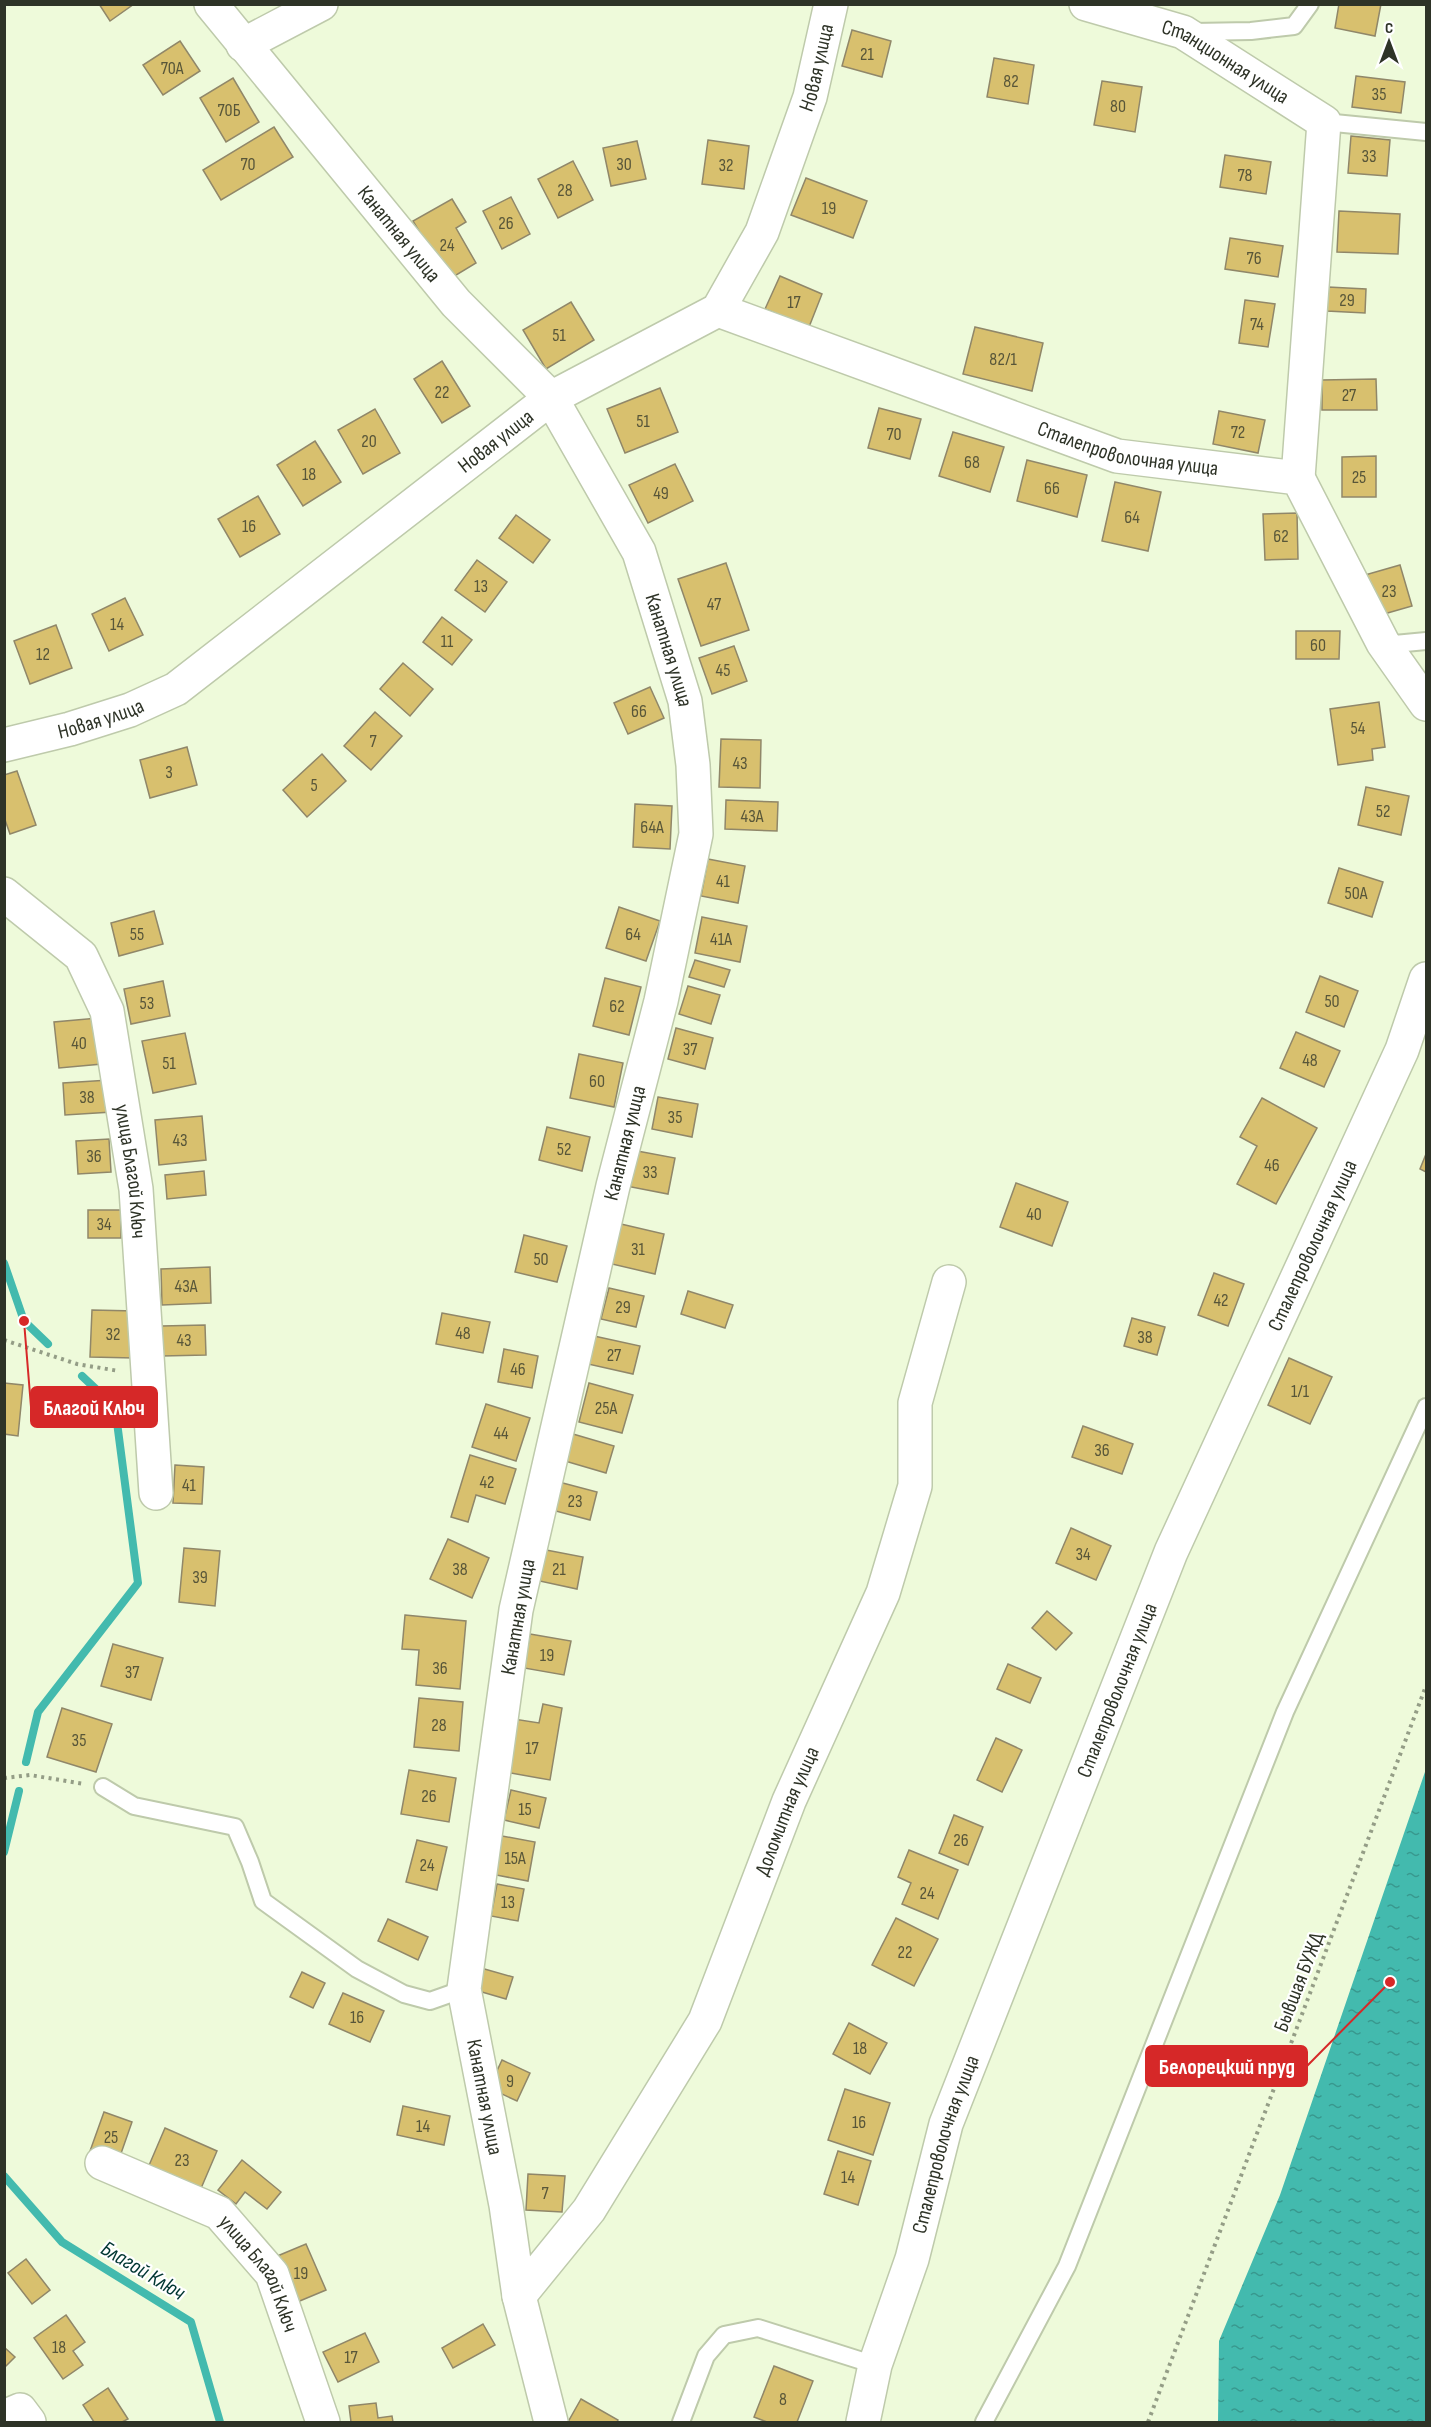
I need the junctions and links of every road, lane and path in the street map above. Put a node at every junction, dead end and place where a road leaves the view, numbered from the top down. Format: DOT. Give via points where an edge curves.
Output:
graph roads {
  1 [pos="211,4"];
  2 [pos="321,4"];
  3 [pos="831,4"];
  4 [pos="1086,4"];
  5 [pos="1310,4"];
  6 [pos="1183,33"];
  7 [pos="243,45"];
  8 [pos="1324,122"];
  9 [pos="1426,132"];
  10 [pos="718,310"];
  11 [pos="551,398"];
  12 [pos="1298,478"];
  13 [pos="1426,641"];
  14 [pos="1384,645"];
  15 [pos="1426,704"];
  16 [pos="4,745"];
  17 [pos="4,894"];
  18 [pos="1426,979"];
  19 [pos="949,1282"];
  20 [pos="4,1340"];
  21 [pos="149,1375"];
  22 [pos="1426,1407"];
  23 [pos="156,1492"];
  24 [pos="1426,1686"];
  25 [pos="4,1778"];
  26 [pos="103,1787"];
  27 [pos="464,1989"];
  28 [pos="102,2163"];
  29 [pos="519,2296"];
  30 [pos="875,2365"];
  31 [pos="4,2417"];
  32 [pos="29,2422"];
  33 [pos="323,2422"];
  34 [pos="551,2422"];
  35 [pos="681,2422"];
  36 [pos="863,2422"];
  37 [pos="984,2422"];
  38 [pos="1148,2422"];
  1 -- 7 [label="street, Канатная улица"];
  2 -- 7 [label="street"];
  3 -- 10 [label="street, Новая улица" via="810,97 762,232"];
  4 -- 6 [label="street, Станционная улица"];
  5 -- 6 [label="lane" via="1294,26"];
  6 -- 8 [label="street, Станционная улица"];
  7 -- 11 [label="street, Канатная улица" via="456,303"];
  8 -- 9 [label="lane"];
  8 -- 12 [label="street"];
  10 -- 11 [label="street, Новая улица"];
  10 -- 12 [label="street, Сталепроволочная улица" via="1117,456"];
  11 -- 16 [label="street, Новая улица" via="176,689 120,713"];
  11 -- 27 [label="street, Канатная улица" via="639,552 685,700 696,834 661,1001 613,1186 516,1610"];
  12 -- 14 [label="street"];
  13 -- 14 [label="lane"];
  14 -- 15 [label="street"];
  17 -- 21 [label="street, улица Благой Ключ" via="81,956 107,1011 136,1189"];
  18 -- 30 [label="street, Сталепроволочная улица" via="1401,1050 1171,1552 946,2124 912,2259"];
  19 -- 29 [label="street, Доломитная улица" via="915,1403 915,1486 883,1593 789,1801 705,2022 589,2210"];
  20 -- 21 [label="path" via="77,1364"];
  21 -- 23 [label="street, улица Благой Ключ"];
  22 -- 37 [label="lane" via="1285,1712 1067,2266"];
  24 -- 38 [label="path, Бывшая БУЖД"];
  25 -- 26 [label="path" via="30,1775"];
  26 -- 27 [label="lane" via="134,1806 235,1827 263,1901 357,1969 404,1994 430,2001"];
  27 -- 29 [label="street, Канатная улица" via="506,2205"];
  28 -- 33 [label="street, улица Благой Ключ" via="219,2213 272,2274"];
  29 -- 34 [label="street, Канатная улица"];
  30 -- 35 [label="lane" via="758,2328 724,2335 706,2356"];
  30 -- 36 [label="street, Сталепроволочная улица"];
  31 -- 32 [label="street" via="20,2410"];
}
